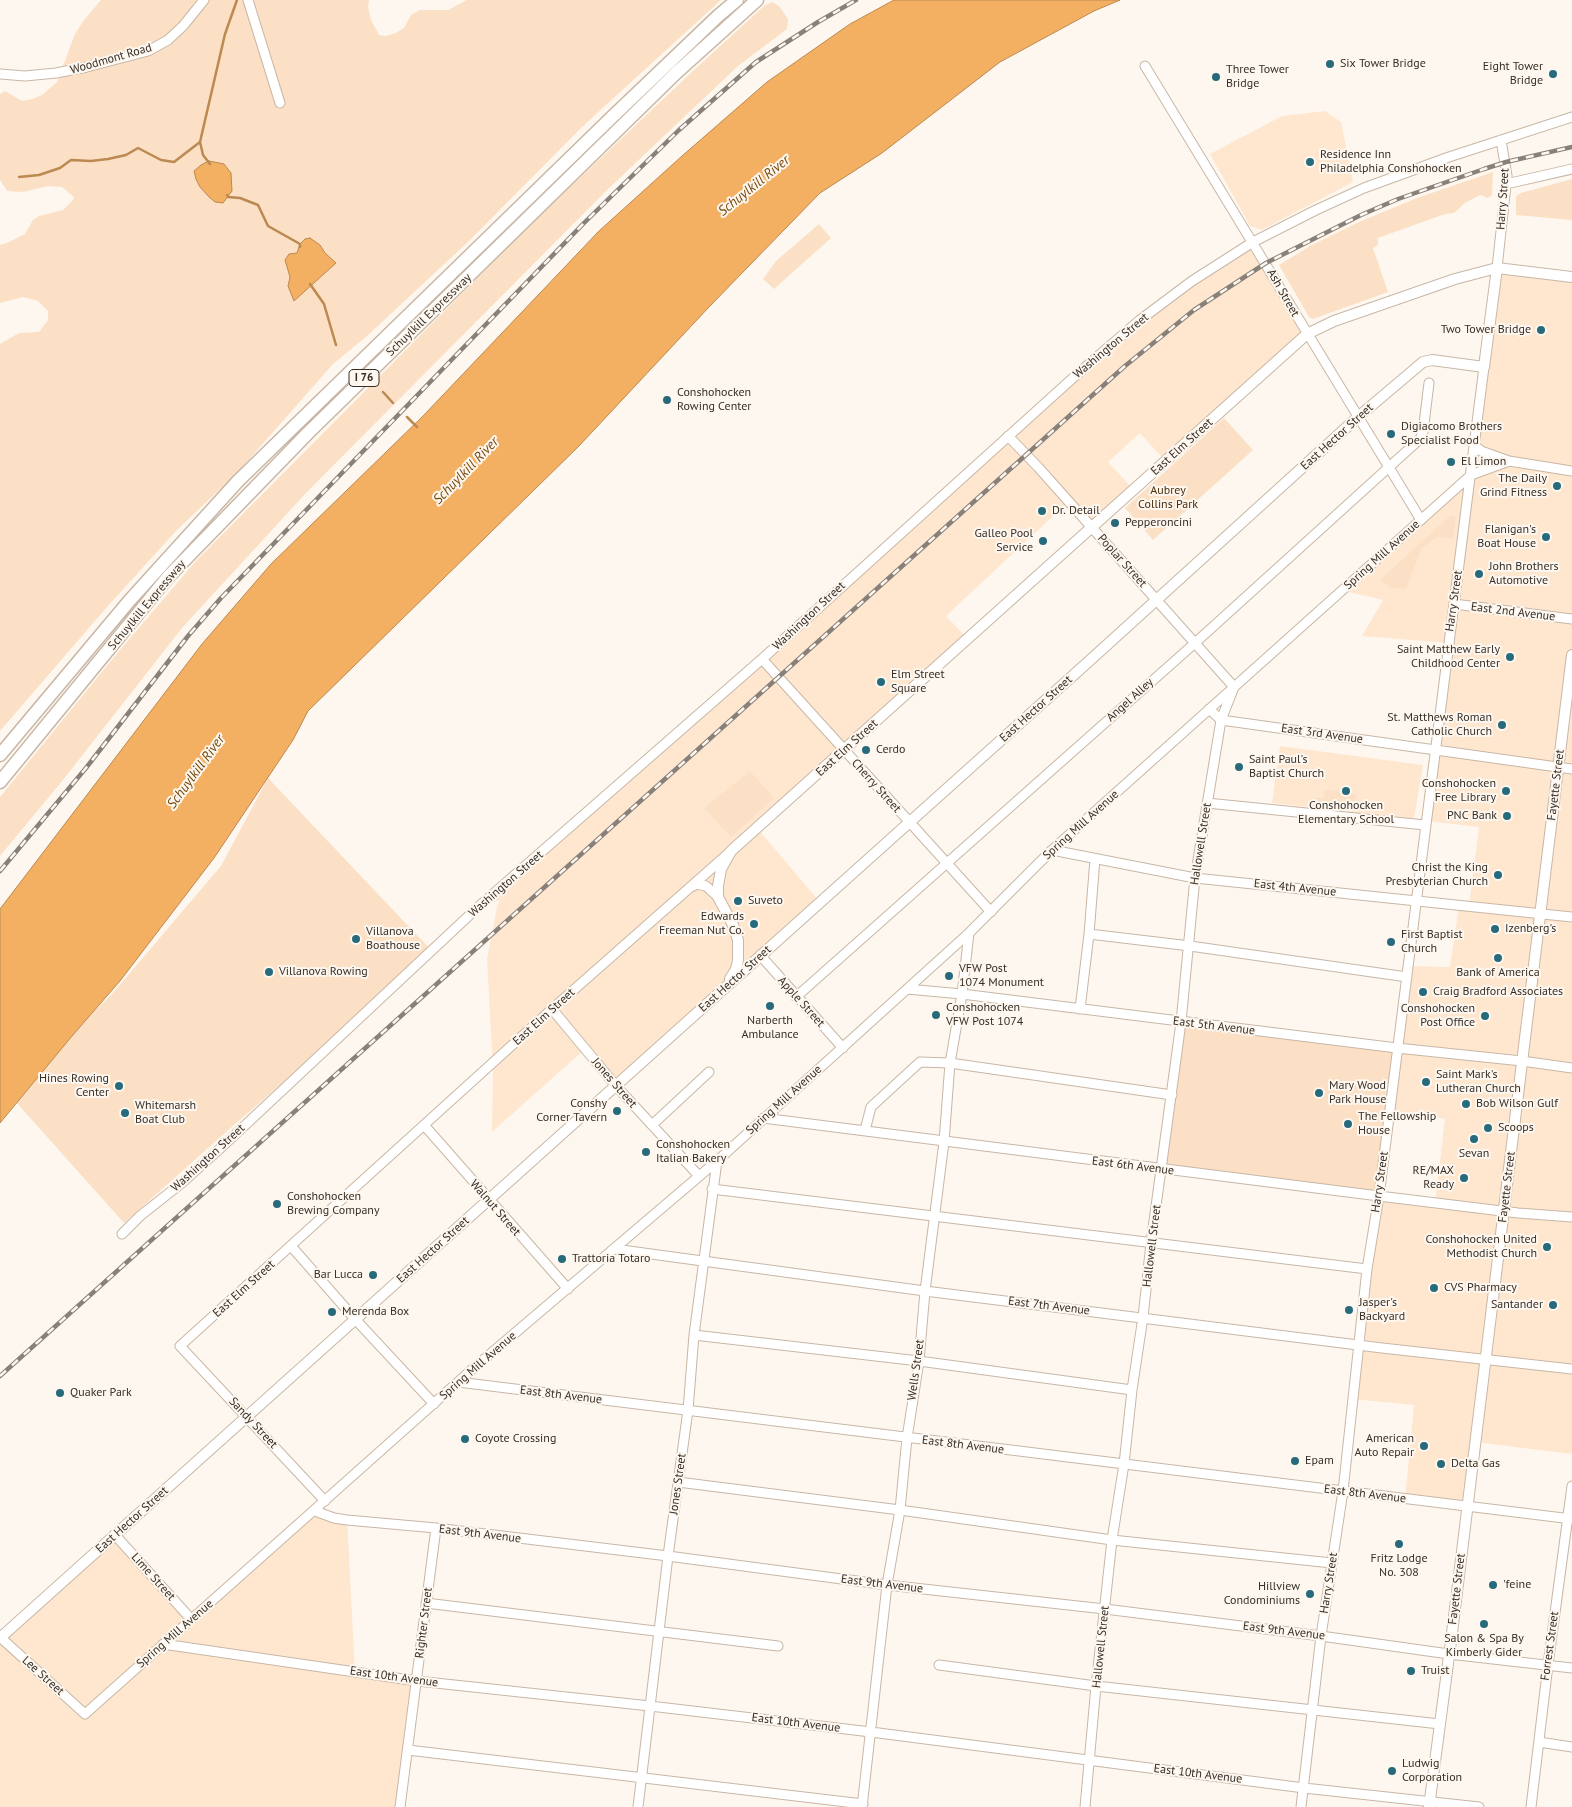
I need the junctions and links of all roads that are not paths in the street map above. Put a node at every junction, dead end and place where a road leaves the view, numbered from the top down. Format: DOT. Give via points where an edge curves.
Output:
graph roads {
  1 [pos="204,0"];
  2 [pos="248,0"];
  3 [pos="737,0"];
  4 [pos="757,0"];
  5 [pos="1145,66"];
  6 [pos="0,74"];
  7 [pos="280,103"];
  8 [pos="1572,117"];
  9 [pos="1501,140"];
  10 [pos="1572,169"];
  11 [pos="1506,184"];
  12 [pos="1253,242"];
  13 [pos="1497,268"];
  14 [pos="1572,278"];
  15 [pos="1307,334"];
  16 [pos="1484,367"];
  17 [pos="1429,383"];
  18 [pos="1358,417"];
  19 [pos="1008,436"];
  20 [pos="1474,445"];
  21 [pos="1509,461"];
  22 [pos="1388,466"];
  23 [pos="1572,471"];
  24 [pos="1471,475"];
  25 [pos="1421,520"];
  26 [pos="1092,528"];
  27 [pos="1157,601"];
  28 [pos="1454,604"];
  29 [pos="1572,619"];
  30 [pos="1195,643"];
  31 [pos="1572,655"];
  32 [pos="762,659"];
  33 [pos="1234,687"];
  34 [pos="1209,710"];
  35 [pos="1221,720"];
  36 [pos="844,751"];
  37 [pos="1434,751"];
  38 [pos="0,755"];
  39 [pos="1558,767"];
  40 [pos="1572,769"];
  41 [pos="0,782"];
  42 [pos="1207,803"];
  43 [pos="909,823"];
  44 [pos="1425,825"];
  45 [pos="1052,850"];
  46 [pos="731,851"];
  47 [pos="1095,859"];
  48 [pos="946,863"];
  49 [pos="1195,878"];
  50 [pos="685,891"];
  51 [pos="718,897"];
  52 [pos="1416,901"];
  53 [pos="991,912"];
  54 [pos="1540,914"];
  55 [pos="1572,918"];
  56 [pos="969,933"];
  57 [pos="1089,934"];
  58 [pos="738,940"];
  59 [pos="1190,946"];
  60 [pos="760,955"];
  61 [pos="1407,977"];
  62 [pos="907,989"];
  63 [pos="962,994"];
  64 [pos="796,997"];
  65 [pos="714,998"];
  66 [pos="552,1009"];
  67 [pos="1080,1009"];
  68 [pos="1181,1022"];
  69 [pos="843,1048"];
  70 [pos="1397,1048"];
  71 [pos="1522,1061"];
  72 [pos="950,1064"];
  73 [pos="1572,1068"];
  74 [pos="709,1072"];
  75 [pos="616,1086"];
  76 [pos="1172,1095"];
  77 [pos="763,1118"];
  78 [pos="424,1125"];
  79 [pos="652,1125"];
  80 [pos="865,1130"];
  81 [pos="944,1142"];
  82 [pos="716,1161"];
  83 [pos="1162,1170"];
  84 [pos="699,1176"];
  85 [pos="712,1189"];
  86 [pos="1379,1196"];
  87 [pos="488,1200"];
  88 [pos="1504,1211"];
  89 [pos="934,1215"];
  90 [pos="1572,1217"];
  91 [pos="122,1234"];
  92 [pos="1151,1243"];
  93 [pos="291,1246"];
  94 [pos="614,1249"];
  95 [pos="704,1260"];
  96 [pos="1367,1269"];
  97 [pos="568,1289"];
  98 [pos="925,1290"];
  99 [pos="1144,1317"];
  100 [pos="355,1319"];
  101 [pos="694,1335"];
  102 [pos="1359,1345"];
  103 [pos="180,1346"];
  104 [pos="1484,1360"];
  105 [pos="919,1361"];
  106 [pos="1572,1369"];
  107 [pos="458,1382"];
  108 [pos="1132,1390"];
  109 [pos="434,1404"];
  110 [pos="688,1410"];
  111 [pos="247,1416"];
  112 [pos="906,1438"];
  113 [pos="1124,1464"];
  114 [pos="678,1482"];
  115 [pos="1572,1486"];
  116 [pos="1343,1491"];
  117 [pos="325,1501"];
  118 [pos="1467,1506"];
  119 [pos="900,1510"];
  120 [pos="315,1511"];
  121 [pos="1570,1519"];
  122 [pos="436,1528"];
  123 [pos="115,1535"];
  124 [pos="1112,1540"];
  125 [pos="668,1556"];
  126 [pos="1332,1563"];
  127 [pos="887,1585"];
  128 [pos="426,1603"];
  129 [pos="1105,1609"];
  130 [pos="191,1619"];
  131 [pos="659,1631"];
  132 [pos="1321,1636"];
  133 [pos="0,1638"];
  134 [pos="163,1644"];
  135 [pos="778,1646"];
  136 [pos="1449,1654"];
  137 [pos="938,1664"];
  138 [pos="1548,1664"];
  139 [pos="1572,1668"];
  140 [pos="416,1681"];
  141 [pos="1096,1686"];
  142 [pos="650,1706"];
  143 [pos="1312,1711"];
  144 [pos="85,1714"];
  145 [pos="1440,1724"];
  146 [pos="871,1732"];
  147 [pos="1539,1742"];
  148 [pos="1572,1747"];
  149 [pos="408,1750"];
  150 [pos="1089,1761"];
  151 [pos="642,1778"];
  152 [pos="1304,1788"];
  153 [pos="1429,1804"];
  154 [pos="863,1805"];
  155 [pos="400,1807"];
  156 [pos="638,1807"];
  157 [pos="1085,1807"];
  158 [pos="1302,1807"];
  159 [pos="1479,1807"];
  160 [pos="1531,1807"];
  1 -- 6 [label="street, Woodmont Road" via="168,40 148,51 56,74"];
  2 -- 7 [label="street"];
  3 -- 38 [label="highway, Schuylkill Expressway / I 76" via="238,481 130,600"];
  4 -- 41 [label="highway, Schuylkill Expressway / I 76" via="676,73 274,468 168,577"];
  5 -- 12 [label="street, Ash Street"];
  8 -- 9 [label="street, Washington Street"];
  9 -- 11 [label="street, Harry Street"];
  9 -- 12 [label="street, Washington Street" via="1364,188"];
  10 -- 11 [label="street"];
  11 -- 13 [label="street, Harry Street"];
  12 -- 15 [label="street, Ash Street"];
  12 -- 19 [label="street, Washington Street" via="1192,281 1140,320"];
  13 -- 14 [label="main road, East Elm Street"];
  13 -- 15 [label="main road, East Elm Street" via="1455,279"];
  13 -- 16 [label="main road, Harry Street"];
  15 -- 18 [label="street, Ash Street"];
  15 -- 26 [label="main road, East Elm Street"];
  16 -- 18 [label="main road, East Hector Street" via="1432,360 1422,362"];
  16 -- 20 [label="street, Harry Street"];
  17 -- 22 [label="street, Angel Alley" via="1420,439"];
  18 -- 22 [label="street, Ash Street"];
  18 -- 27 [label="main road, East Hector Street"];
  19 -- 26 [label="street, Poplar Street"];
  19 -- 32 [label="street, Washington Street"];
  20 -- 21 [label="street"];
  20 -- 24 [label="street, Harry Street"];
  21 -- 23 [label="street"];
  21 -- 24 [label="street"];
  22 -- 25 [label="street, Ash Street"];
  22 -- 30 [label="street, Angel Alley"];
  24 -- 25 [label="street, Spring Mill Avenue"];
  24 -- 28 [label="street, Harry Street"];
  25 -- 33 [label="street, Spring Mill Avenue"];
  26 -- 27 [label="street, Poplar Street"];
  26 -- 36 [label="main road, East Elm Street"];
  27 -- 30 [label="street, Poplar Street"];
  27 -- 43 [label="main road, East Hector Street"];
  28 -- 29 [label="street, East 2nd Avenue"];
  28 -- 37 [label="street, Harry Street"];
  30 -- 33 [label="street, Poplar Street"];
  30 -- 48 [label="street, Angel Alley"];
  31 -- 39 [label="main road, Fayette Street"];
  32 -- 36 [label="street, Cherry Street"];
  32 -- 91 [label="street, Washington Street" via="476,909 225,1144"];
  33 -- 34 [label="street, Spring Mill Avenue"];
  33 -- 35 [label="street, Hallowell Street"];
  34 -- 35 [label="street"];
  34 -- 45 [label="street, Spring Mill Avenue"];
  35 -- 37 [label="street, East 3rd Avenue"];
  35 -- 42 [label="street, Hallowell Street"];
  36 -- 43 [label="street, Cherry Street"];
  36 -- 46 [label="main road, East Elm Street"];
  37 -- 39 [label="street, East 3rd Avenue"];
  37 -- 44 [label="street, Harry Street"];
  39 -- 40 [label="street, East 3rd Avenue"];
  39 -- 54 [label="main road, Fayette Street"];
  42 -- 44 [label="street"];
  42 -- 49 [label="street, Hallowell Street"];
  43 -- 48 [label="street, Cherry Street"];
  43 -- 60 [label="main road, East Hector Street"];
  44 -- 52 [label="street, Harry Street"];
  45 -- 47 [label="street, East 4th Avenue"];
  45 -- 53 [label="street, Spring Mill Avenue"];
  46 -- 50 [label="street, East Elm Street"];
  46 -- 51 [label="main road" via="721,869"];
  47 -- 49 [label="street, East 4th Avenue"];
  47 -- 57 [label="street"];
  48 -- 53 [label="street, Cherry Street"];
  48 -- 64 [label="street, Angel Alley"];
  49 -- 52 [label="street, East 4th Avenue"];
  49 -- 59 [label="street, Hallowell Street"];
  50 -- 51 [label="street" via="701,884"];
  50 -- 66 [label="street, East Elm Street"];
  51 -- 58 [label="main road"];
  52 -- 54 [label="street, East 4th Avenue"];
  52 -- 61 [label="street, Harry Street"];
  53 -- 56 [label="street, Spring Mill Avenue"];
  54 -- 55 [label="street, East 4th Avenue"];
  54 -- 71 [label="main road, Fayette Street"];
  56 -- 62 [label="street, Spring Mill Avenue"];
  56 -- 63 [label="street, Wells Street"];
  57 -- 59 [label="street"];
  57 -- 67 [label="street"];
  58 -- 60 [label="main road" via="747,952"];
  58 -- 65 [label="main road" via="736,969"];
  59 -- 61 [label="street"];
  59 -- 68 [label="street, Hallowell Street"];
  60 -- 64 [label="street, Apple Street"];
  60 -- 65 [label="main road, East Hector Street"];
  61 -- 70 [label="street, Harry Street"];
  62 -- 63 [label="street, East 5th Avenue"];
  62 -- 69 [label="street, Spring Mill Avenue"];
  63 -- 67 [label="street, East 5th Avenue"];
  63 -- 72 [label="street, Wells Street"];
  64 -- 69 [label="street, Apple Street"];
  65 -- 75 [label="main road, East Hector Street"];
  66 -- 75 [label="street, Jones Street"];
  66 -- 78 [label="street, East Elm Street"];
  67 -- 68 [label="street, East 5th Avenue"];
  68 -- 70 [label="street, East 5th Avenue"];
  68 -- 76 [label="street, Hallowell Street"];
  69 -- 77 [label="street, Spring Mill Avenue"];
  70 -- 71 [label="street, East 5th Avenue"];
  70 -- 86 [label="street, Harry Street"];
  71 -- 73 [label="street, East 5th Avenue"];
  71 -- 88 [label="main road, Fayette Street"];
  72 -- 76 [label="street"];
  72 -- 80 [label="street" via="920,1062 871,1107"];
  72 -- 81 [label="street, Wells Street"];
  74 -- 79 [label="street"];
  75 -- 79 [label="street, Jones Street"];
  75 -- 87 [label="main road, East Hector Street"];
  76 -- 83 [label="street, Hallowell Street"];
  77 -- 80 [label="street, East 6th Avenue"];
  77 -- 82 [label="street, Spring Mill Avenue"];
  78 -- 87 [label="street, Walnut Street"];
  78 -- 93 [label="street, East Elm Street"];
  79 -- 84 [label="street, Jones Street"];
  80 -- 81 [label="street, East 6th Avenue"];
  81 -- 83 [label="street, East 6th Avenue"];
  81 -- 89 [label="street, Wells Street"];
  82 -- 84 [label="street, Spring Mill Avenue"];
  82 -- 85 [label="street, Jones Street"];
  83 -- 86 [label="street, East 6th Avenue"];
  83 -- 92 [label="street, Hallowell Street"];
  84 -- 94 [label="street, Spring Mill Avenue"];
  85 -- 89 [label="street"];
  85 -- 95 [label="street, Jones Street"];
  86 -- 88 [label="street, East 6th Avenue"];
  86 -- 96 [label="street, Harry Street"];
  87 -- 97 [label="street, Walnut Street"];
  87 -- 100 [label="main road, East Hector Street"];
  88 -- 90 [label="street, East 6th Avenue"];
  88 -- 104 [label="main road, Fayette Street"];
  89 -- 92 [label="street"];
  89 -- 98 [label="street, Wells Street"];
  92 -- 96 [label="street"];
  92 -- 99 [label="street, Hallowell Street"];
  93 -- 100 [label="street"];
  93 -- 103 [label="street, East Elm Street"];
  94 -- 95 [label="street, East 7th Avenue"];
  94 -- 97 [label="street, Spring Mill Avenue"];
  95 -- 98 [label="street, East 7th Avenue"];
  95 -- 101 [label="street, Jones Street"];
  96 -- 102 [label="street, Harry Street"];
  97 -- 107 [label="street, Spring Mill Avenue"];
  98 -- 99 [label="street, East 7th Avenue"];
  98 -- 105 [label="street, Wells Street"];
  99 -- 102 [label="street, East 7th Avenue"];
  99 -- 108 [label="street, Hallowell Street"];
  100 -- 109 [label="street"];
  100 -- 111 [label="main road, East Hector Street"];
  101 -- 105 [label="street"];
  101 -- 110 [label="street, Jones Street"];
  102 -- 104 [label="street, East 7th Avenue"];
  102 -- 116 [label="street, Harry Street"];
  103 -- 111 [label="street, Sandy Street"];
  104 -- 106 [label="street, East 7th Avenue"];
  104 -- 118 [label="main road, Fayette Street"];
  105 -- 108 [label="street"];
  105 -- 112 [label="street, Wells Street"];
  107 -- 109 [label="street, Spring Mill Avenue"];
  107 -- 110 [label="street, East 8th Avenue"];
  108 -- 113 [label="street, Hallowell Street"];
  109 -- 117 [label="street, Spring Mill Avenue"];
  110 -- 112 [label="street, East 8th Avenue"];
  110 -- 114 [label="street, Jones Street"];
  111 -- 117 [label="street, Sandy Street"];
  111 -- 123 [label="main road, East Hector Street"];
  112 -- 113 [label="street, East 8th Avenue"];
  112 -- 119 [label="street, Wells Street"];
  113 -- 116 [label="street, East 8th Avenue"];
  113 -- 124 [label="street, Hallowell Street"];
  114 -- 119 [label="street"];
  114 -- 125 [label="street, Jones Street"];
  115 -- 121 [label="street, Forrest Street"];
  116 -- 118 [label="street, East 8th Avenue"];
  116 -- 126 [label="street, Harry Street"];
  117 -- 120 [label="street, Spring Mill Avenue"];
  118 -- 121 [label="street, East 8th Avenue"];
  118 -- 136 [label="main road, Fayette Street"];
  119 -- 124 [label="street"];
  119 -- 127 [label="street, Wells Street"];
  120 -- 122 [label="street, East 9th Avenue" via="346,1520"];
  120 -- 130 [label="street, Spring Mill Avenue"];
  121 -- 138 [label="street, Forrest Street"];
  122 -- 125 [label="street, East 9th Avenue"];
  122 -- 128 [label="street, Righter Street"];
  123 -- 130 [label="street, Lime Street"];
  123 -- 133 [label="main road, East Hector Street"];
  124 -- 126 [label="street"];
  124 -- 129 [label="street, Hallowell Street"];
  125 -- 127 [label="street, East 9th Avenue"];
  125 -- 131 [label="street, Jones Street"];
  126 -- 132 [label="street, Harry Street"];
  127 -- 129 [label="street, East 9th Avenue"];
  127 -- 146 [label="street, Wells Street"];
  128 -- 131 [label="street"];
  128 -- 140 [label="street, Righter Street"];
  129 -- 132 [label="street, East 9th Avenue"];
  129 -- 141 [label="street, Hallowell Street"];
  130 -- 134 [label="street, Spring Mill Avenue"];
  131 -- 135 [label="street"];
  131 -- 142 [label="street, Jones Street"];
  132 -- 136 [label="street, East 9th Avenue"];
  132 -- 143 [label="street, Harry Street"];
  133 -- 144 [label="street, Lee Street"];
  134 -- 140 [label="street, East 10th Avenue"];
  134 -- 144 [label="street, Spring Mill Avenue"];
  136 -- 138 [label="street, East 9th Avenue"];
  136 -- 145 [label="main road, Fayette Street"];
  137 -- 141 [label="street"];
  138 -- 139 [label="street, East 9th Avenue"];
  138 -- 147 [label="street, Forrest Street"];
  140 -- 142 [label="street, East 10th Avenue"];
  140 -- 149 [label="street, Righter Street"];
  141 -- 143 [label="street"];
  141 -- 150 [label="street, Hallowell Street"];
  142 -- 146 [label="street, East 10th Avenue"];
  142 -- 151 [label="street, Jones Street"];
  143 -- 145 [label="street"];
  143 -- 152 [label="street, Harry Street"];
  145 -- 153 [label="main road, Fayette Street"];
  146 -- 150 [label="street, East 10th Avenue"];
  146 -- 154 [label="street, Wells Street"];
  147 -- 148 [label="street"];
  147 -- 160 [label="street, Forrest Street"];
  149 -- 151 [label="street"];
  149 -- 155 [label="street, Righter Street"];
  150 -- 152 [label="street, East 10th Avenue"];
  150 -- 157 [label="street, Hallowell Street"];
  151 -- 154 [label="street"];
  151 -- 156 [label="street, Jones Street"];
  152 -- 153 [label="street, East 10th Avenue"];
  152 -- 158 [label="street, Harry Street"];
  153 -- 159 [label="street, East 10th Avenue"];
}
